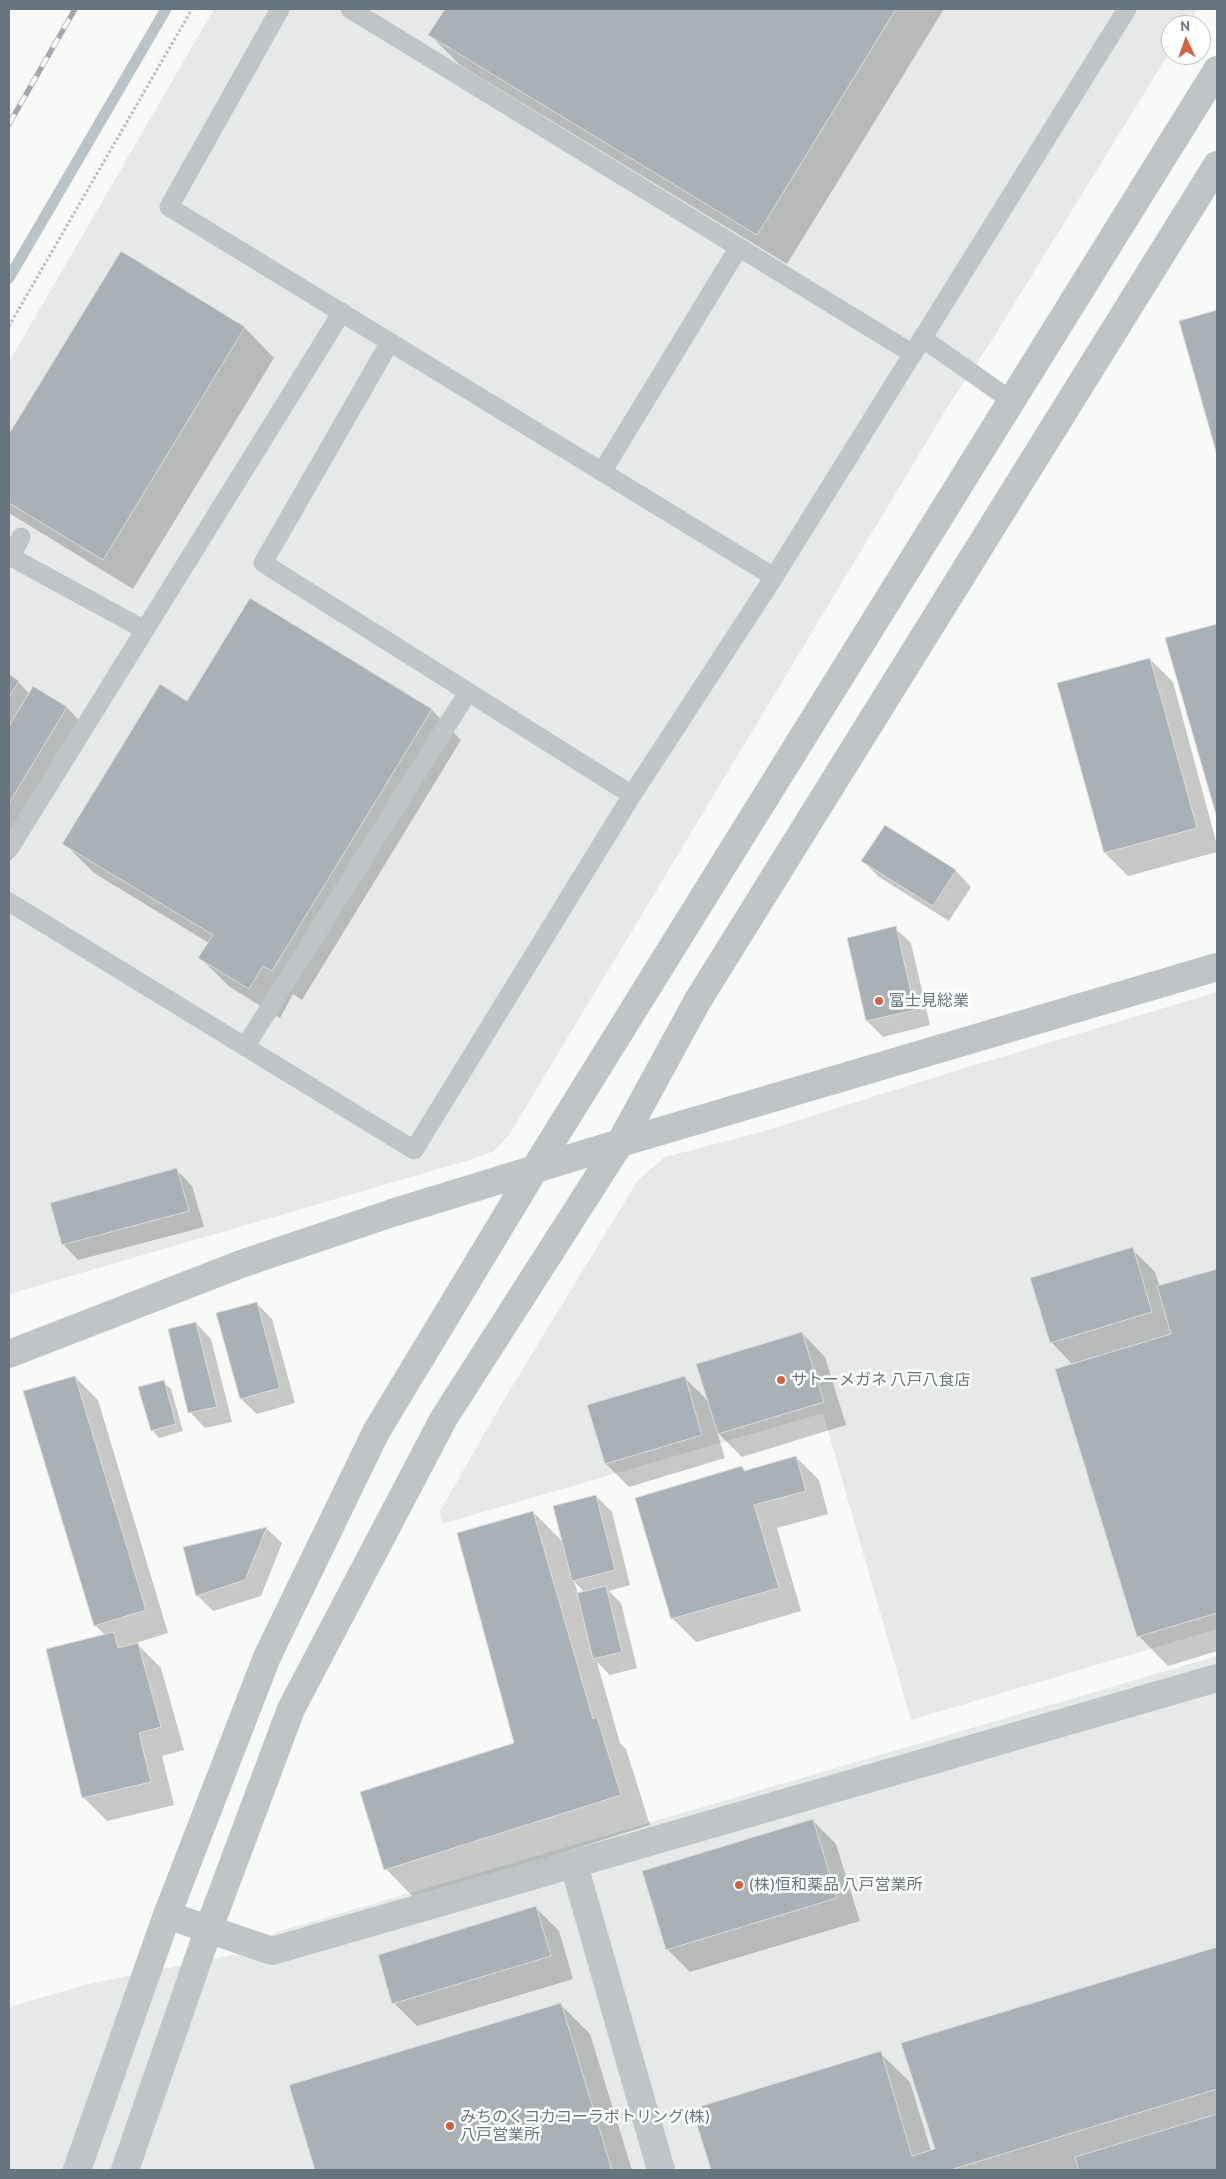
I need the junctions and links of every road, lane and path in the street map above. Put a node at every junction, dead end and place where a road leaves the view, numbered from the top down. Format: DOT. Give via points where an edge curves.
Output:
graph roads {
  1 [pos="192,9"];
  2 [pos="280,9"];
  3 [pos="350,9"];
  4 [pos="1127,9"];
  5 [pos="1217,70"];
  6 [pos="1217,165"];
  7 [pos="739,247"];
  8 [pos="342,312"];
  9 [pos="9,326"];
  10 [pos="390,342"];
  11 [pos="918,346"];
  12 [pos="1012,401"];
  13 [pos="602,472"];
  14 [pos="21,537"];
  15 [pos="774,577"];
  16 [pos="145,630"];
  17 [pos="468,692"];
  18 [pos="632,795"];
  19 [pos="9,849"];
  20 [pos="9,902"];
  21 [pos="1217,967"];
  22 [pos="245,1046"];
  23 [pos="620,1143"];
  24 [pos="534,1170"];
  25 [pos="9,1354"];
  26 [pos="1217,1678"];
  27 [pos="574,1865"];
  28 [pos="167,1915"];
  29 [pos="209,1928"];
  30 [pos="77,2170"];
  31 [pos="125,2170"];
  32 [pos="660,2170"];
  1 -- 9 [label="path"];
  2 -- 8 [label="lane" via="169,207"];
  3 -- 7 [label="lane"];
  4 -- 11 [label="lane"];
  5 -- 12 [label="street"];
  6 -- 23 [label="street" via="698,1000"];
  7 -- 11 [label="lane"];
  7 -- 13 [label="lane"];
  8 -- 10 [label="lane"];
  8 -- 16 [label="lane"];
  10 -- 13 [label="lane"];
  10 -- 17 [label="lane" via="263,563"];
  11 -- 12 [label="lane"];
  11 -- 15 [label="lane"];
  12 -- 24 [label="street"];
  13 -- 15 [label="lane"];
  14 -- 16 [label="lane" via="11,557"];
  15 -- 18 [label="lane"];
  16 -- 19 [label="lane"];
  17 -- 18 [label="lane"];
  17 -- 22 [label="lane"];
  18 -- 22 [label="lane" via="414,1150"];
  20 -- 22 [label="lane"];
  21 -- 23 [label="street"];
  23 -- 24 [label="street"];
  23 -- 29 [label="street" via="444,1418 291,1709"];
  24 -- 25 [label="street" via="241,1264"];
  24 -- 28 [label="street" via="376,1432 268,1657"];
  26 -- 27 [label="street"];
  27 -- 29 [label="street" via="272,1951"];
  27 -- 32 [label="street"];
  28 -- 29 [label="street"];
  28 -- 30 [label="street"];
  29 -- 31 [label="street"];
}
